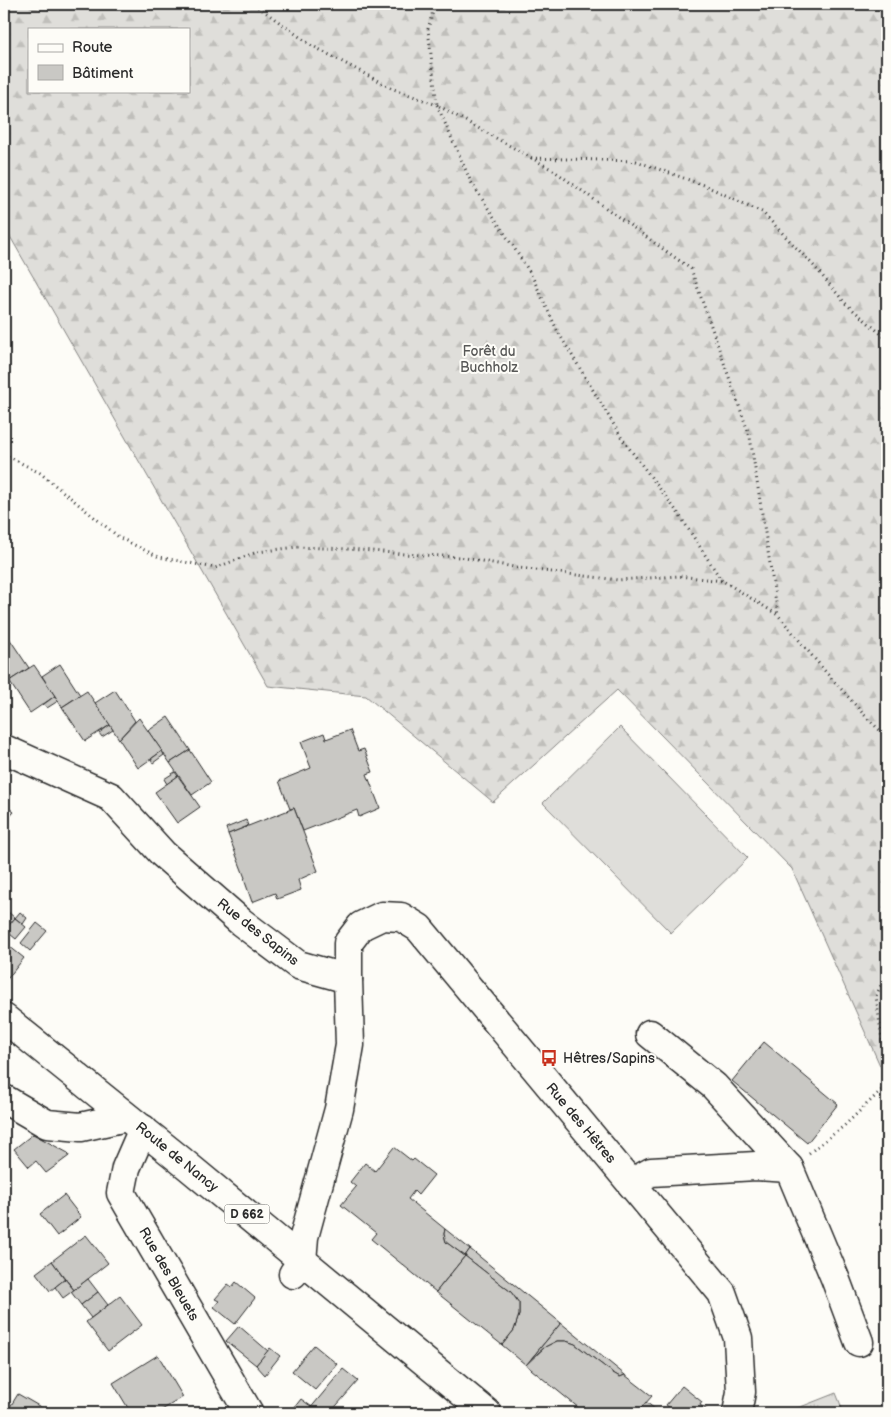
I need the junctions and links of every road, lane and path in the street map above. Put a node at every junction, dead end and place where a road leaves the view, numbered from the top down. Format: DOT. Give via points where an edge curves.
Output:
graph roads {
  1 [pos="254,4"];
  2 [pos="435,4"];
  3 [pos="437,105"];
  4 [pos="531,158"];
  5 [pos="887,338"];
  6 [pos="4,454"];
  7 [pos="723,582"];
  8 [pos="778,615"];
  9 [pos="887,737"];
  10 [pos="4,749"];
  11 [pos="887,972"];
  12 [pos="348,979"];
  13 [pos="4,1018"];
  14 [pos="650,1034"];
  15 [pos="4,1038"];
  16 [pos="887,1076"];
  17 [pos="887,1084"];
  18 [pos="4,1099"];
  19 [pos="128,1128"];
  20 [pos="789,1168"];
  21 [pos="631,1183"];
  22 [pos="297,1267"];
  23 [pos="859,1342"];
  24 [pos="250,1413"];
  25 [pos="462,1413"];
  26 [pos="487,1413"];
  27 [pos="737,1413"];
  1 -- 3 [label="path" via="311,46 391,88"];
  2 -- 3 [label="path" via="428,29"];
  3 -- 4 [label="path"];
  3 -- 7 [label="path" via="471,182 531,274 558,332 623,440 678,513"];
  4 -- 5 [label="path" via="636,161 706,186 762,212 845,303"];
  4 -- 8 [label="path" via="553,170 690,268 750,437"];
  6 -- 7 [label="path" via="40,473 120,538 159,557 215,568 257,552 297,547 460,557 618,580 679,576"];
  7 -- 8 [label="path"];
  8 -- 9 [label="path"];
  10 -- 12 [label="street, Rue des Sapins" via="112,797 163,854 241,922 298,965"];
  11 -- 16 [label="path" via="876,996"];
  12 -- 21 [label="street, Rue des Hêtres" via="348,943 361,926 382,916 401,917 419,928"];
  12 -- 22 [label="street" via="350,1045 339,1109"];
  13 -- 19 [label="street, Route de Nancy / D 662"];
  14 -- 20 [label="street" via="714,1086"];
  15 -- 19 [label="street, Route de Nancy / D 662"];
  17 -- 20 [label="path" via="844,1126"];
  18 -- 19 [label="street" via="47,1124"];
  19 -- 22 [label="street, Route de Nancy / D 662" via="264,1228"];
  19 -- 24 [label="street, Rue des Bleuets" via="121,1193"];
  20 -- 21 [label="street" via="756,1166 651,1172"];
  20 -- 23 [label="street"];
  21 -- 27 [label="street, Rue des Hêtres" via="722,1293 738,1338 741,1392"];
  22 -- 25 [label="street, Route de Nancy / D 662"];
  22 -- 26 [label="street, Route de Nancy / D 662"];
}
